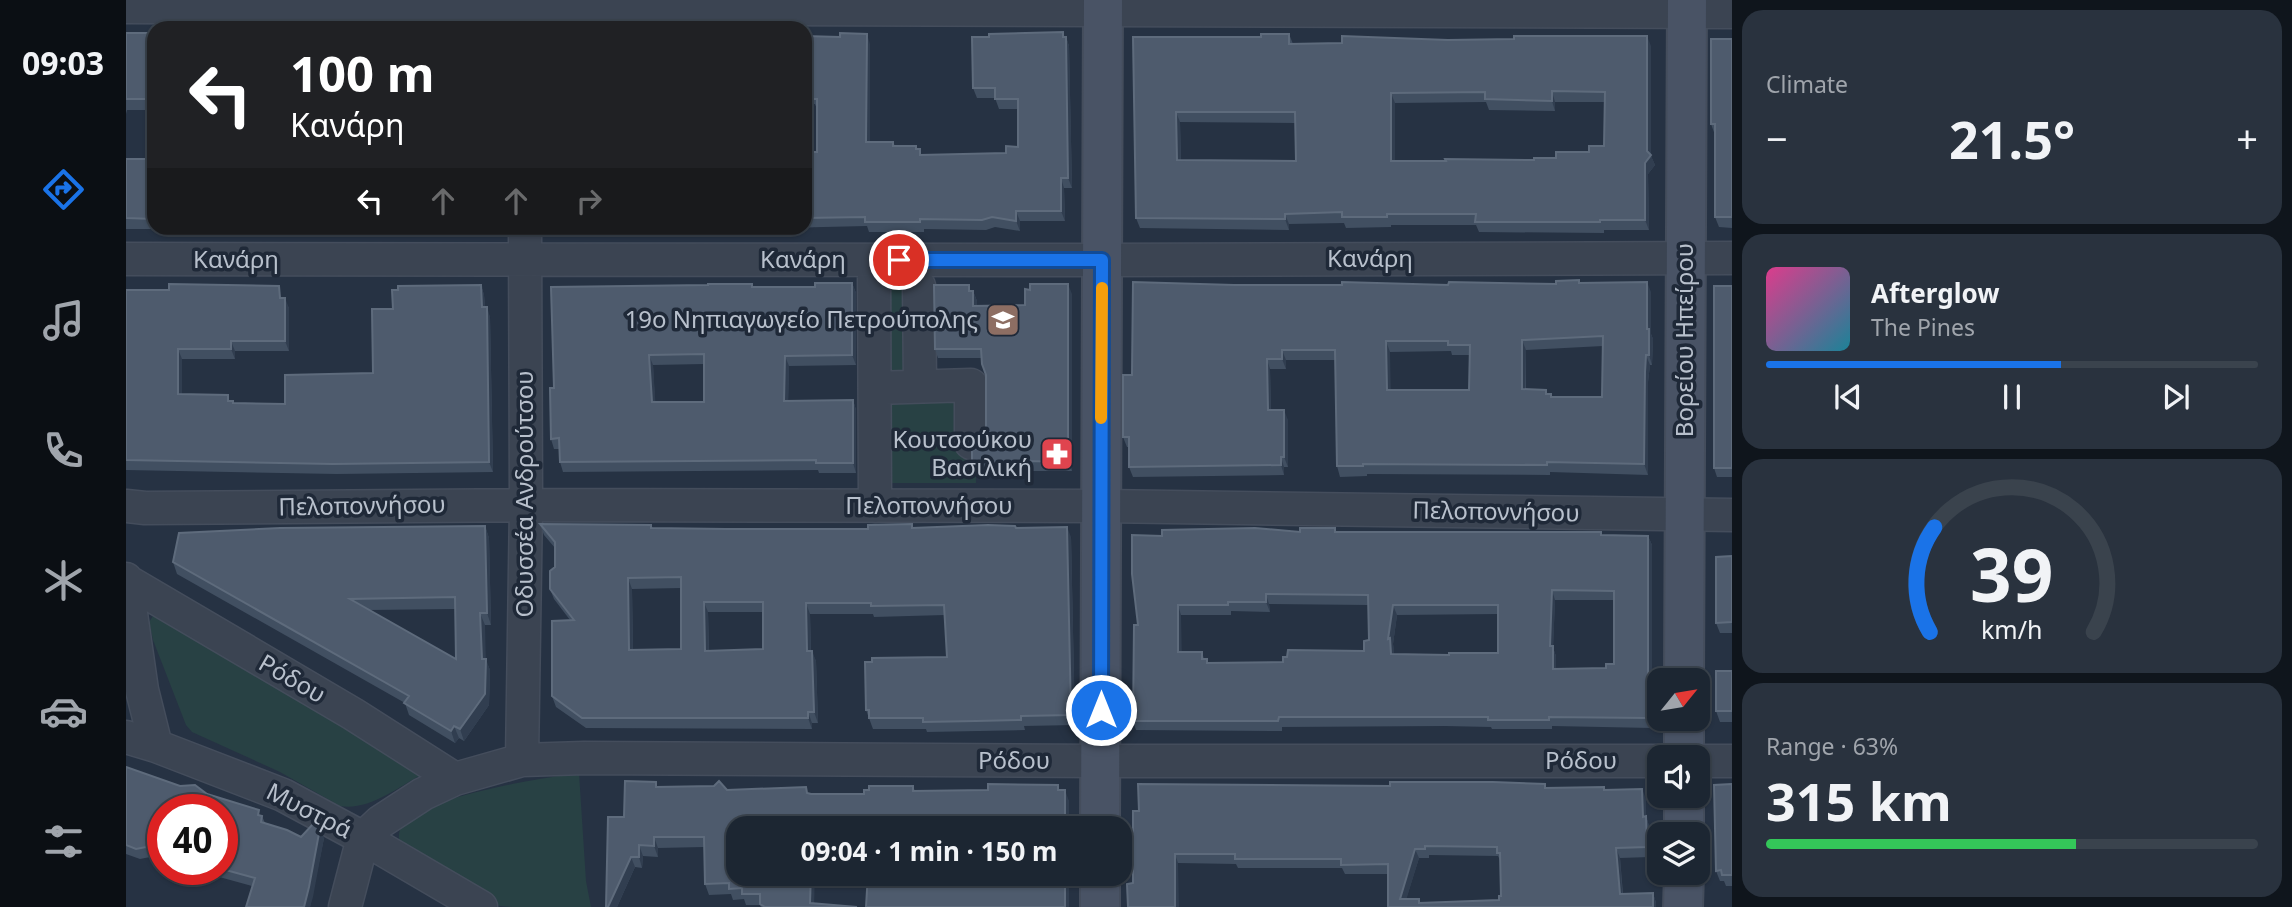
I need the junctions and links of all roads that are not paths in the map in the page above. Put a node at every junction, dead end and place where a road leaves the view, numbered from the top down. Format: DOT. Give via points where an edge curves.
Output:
graph roads {
  1 [pos="1103,5"];
  2 [pos="1687,6"];
  3 [pos="126,7"];
  4 [pos="1732,12"];
  5 [pos="527,13"];
  6 [pos="525,235"];
  7 [pos="1685,258"];
  8 [pos="1732,258"];
  9 [pos="126,259"];
  10 [pos="874,260"];
  11 [pos="1102,260"];
  12 [pos="525,261"];
  13 [pos="919,286"];
  14 [pos="920,386"];
  15 [pos="875,388"];
  16 [pos="971,443"];
  17 [pos="526,505"];
  18 [pos="126,506"];
  19 [pos="875,506"];
  20 [pos="1101,506"];
  21 [pos="1685,515"];
  22 [pos="1732,515"];
  23 [pos="127,580"];
  24 [pos="1684,668"];
  25 [pos="134,684"];
  26 [pos="126,737"];
  27 [pos="156,746"];
  28 [pos="522,760"];
  29 [pos="1100,761"];
  30 [pos="1647,761"];
  31 [pos="1710,761"];
  32 [pos="1732,761"];
  33 [pos="455,779"];
  34 [pos="1100,816"];
  35 [pos="363,838"];
  36 [pos="1684,885"];
  37 [pos="1100,886"];
  38 [pos="345,907"];
  39 [pos="481,907"];
  40 [pos="1100,907"];
  41 [pos="1684,907"];
  1 -- 2 [label="street"];
  1 -- 5 [label="street"];
  1 -- 11 [label="street"];
  2 -- 4 [label="street"];
  2 -- 7 [label="street, Βορείου Ηπείρου"];
  3 -- 5 [label="street"];
  6 -- 12 [label="street, Οδυσσέα Ανδρούτσου"];
  7 -- 8 [label="street, Κανάρη"];
  7 -- 11 [label="street, Κανάρη"];
  7 -- 21 [label="street, Βορείου Ηπείρου"];
  9 -- 12 [label="street, Κανάρη"];
  10 -- 11 [label="street, Κανάρη"];
  10 -- 12 [label="street, Κανάρη"];
  10 -- 15 [label="street"];
  11 -- 20 [label="street"];
  12 -- 17 [label="street, Οδυσσέα Ανδρούτσου"];
  13 -- 14 [label="street"];
  14 -- 15 [label="street"];
  14 -- 16 [label="street" via="971,385"];
  15 -- 19 [label="street"];
  17 -- 18 [label="street, Πελοποννήσου"];
  17 -- 19 [label="street, Πελοποννήσου"];
  17 -- 28 [label="street, Οδυσσέα Ανδρούτσου"];
  19 -- 20 [label="street, Πελοποννήσου"];
  20 -- 21 [label="street, Πελοποννήσου"];
  20 -- 29 [label="street"];
  21 -- 22 [label="street, Πελοποννήσου"];
  21 -- 24 [label="street, Βορείου Ηπείρου"];
  23 -- 25 [label="street"];
  23 -- 33 [label="street, Ρόδου"];
  25 -- 27 [label="street"];
  26 -- 27 [label="street, Μυστρά"];
  27 -- 35 [label="street, Μυστρά" via="284,795"];
  28 -- 29 [label="street, Ρόδου"];
  28 -- 33 [label="street, Ρόδου"];
  29 -- 30 [label="street, Ρόδου"];
  29 -- 34 [label="street"];
  31 -- 32 [label="street"];
  33 -- 35 [label="street, Ρόδου" via="412,801"];
  35 -- 38 [label="street"];
  35 -- 39 [label="street, Μυστρά"];
  36 -- 41 [label="street"];
  37 -- 40 [label="street"];
}
